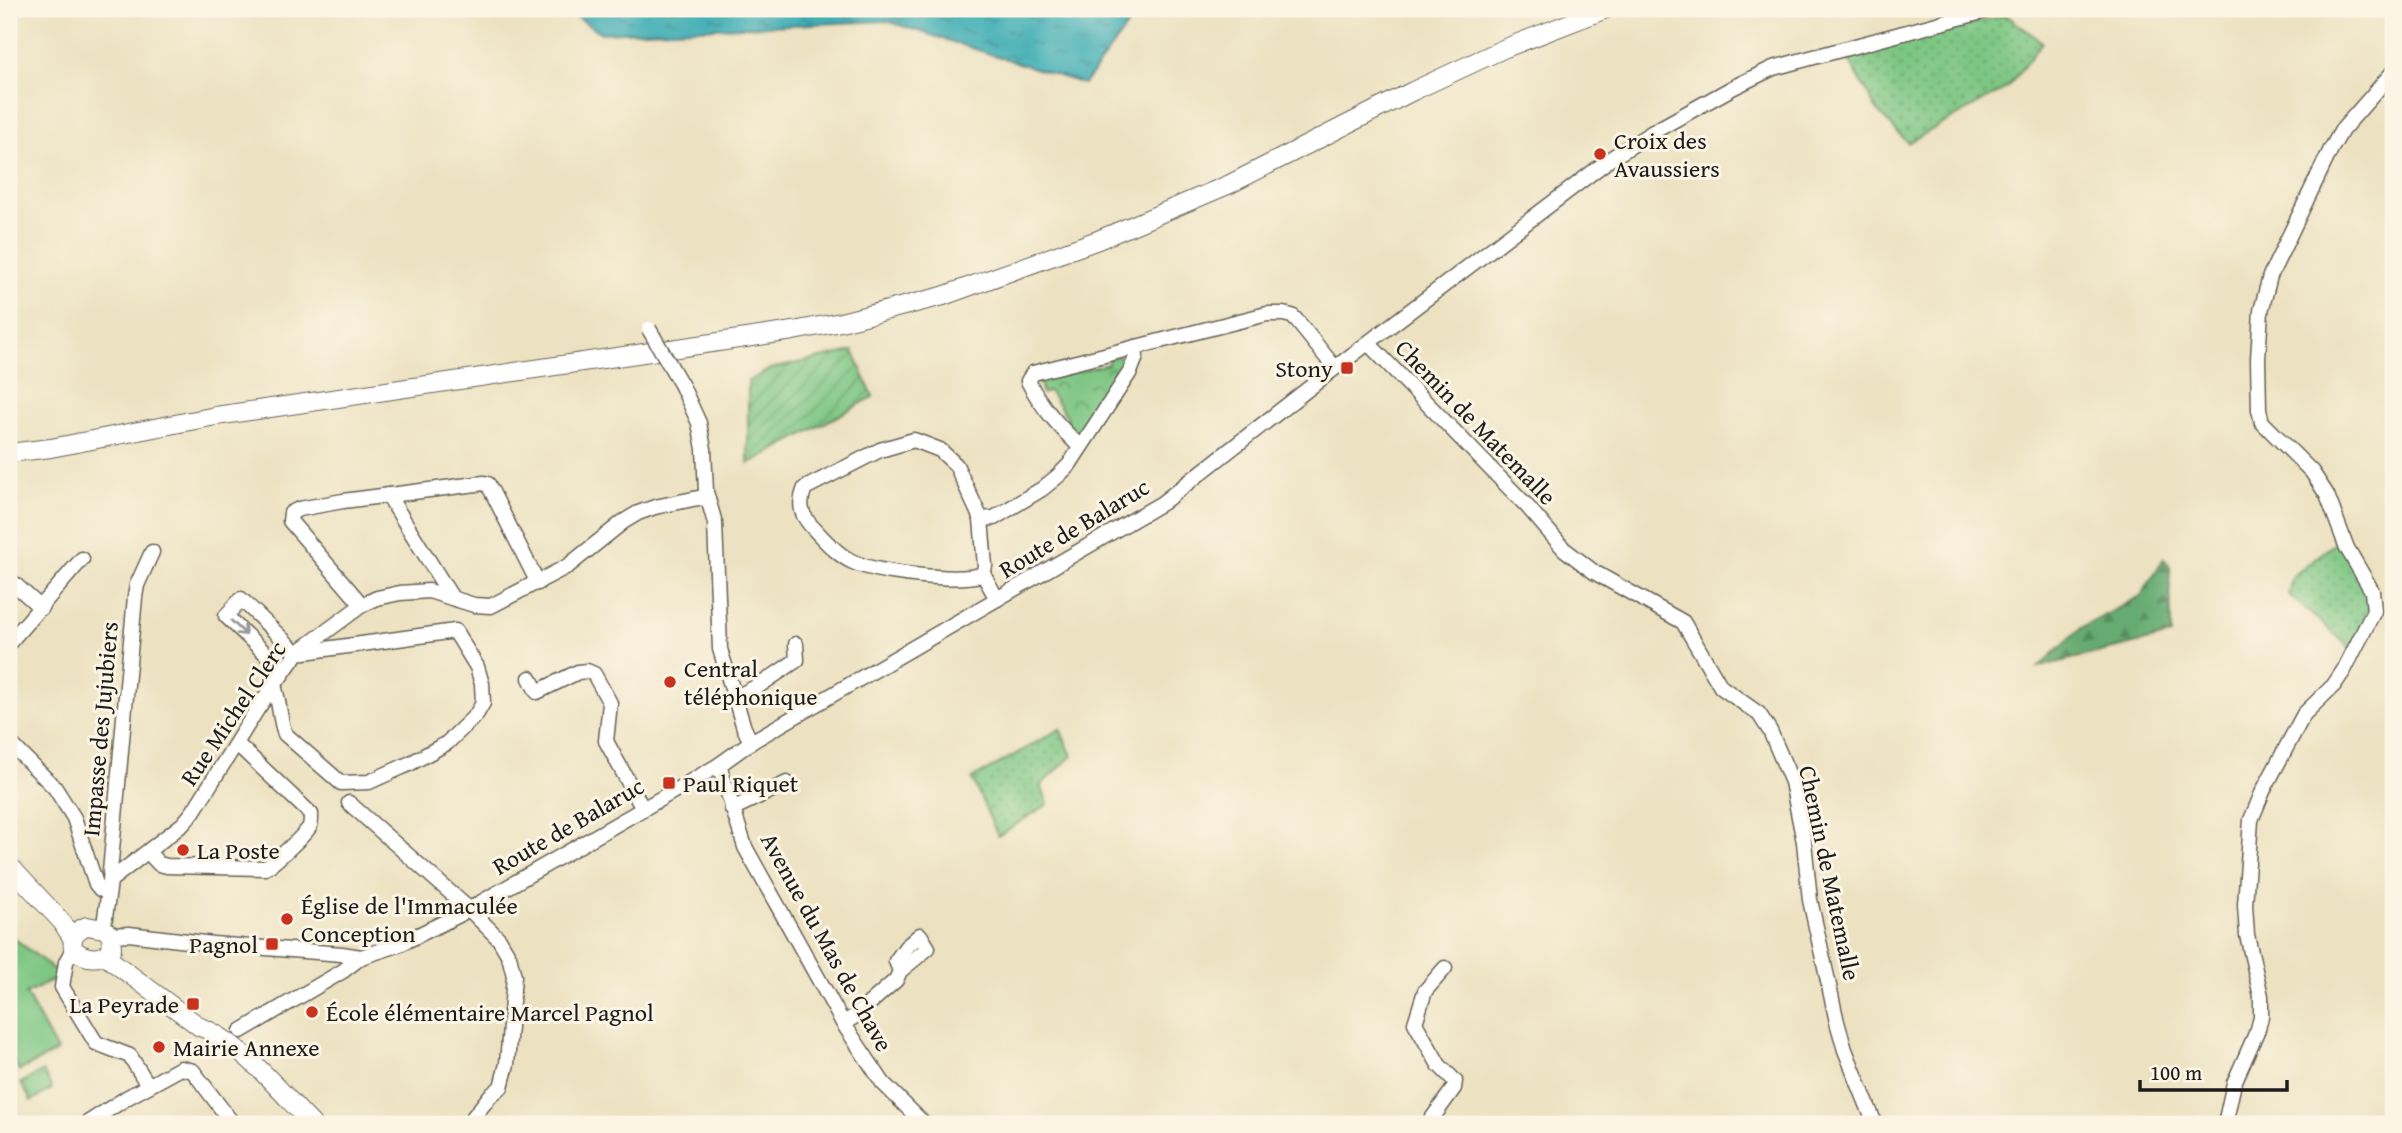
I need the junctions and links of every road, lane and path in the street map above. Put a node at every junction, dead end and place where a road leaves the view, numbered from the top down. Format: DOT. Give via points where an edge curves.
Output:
graph roads {
  1 [pos="1606,9"];
  2 [pos="1993,9"];
  3 [pos="2393,72"];
  4 [pos="649,329"];
  5 [pos="1369,344"];
  6 [pos="1135,347"];
  7 [pos="1335,368"];
  8 [pos="1080,447"];
  9 [pos="51,448"];
  10 [pos="9,453"];
  11 [pos="9,464"];
  12 [pos="388,495"];
  13 [pos="707,499"];
  14 [pos="981,519"];
  15 [pos="152,552"];
  16 [pos="82,559"];
  17 [pos="983,574"];
  18 [pos="9,579"];
  19 [pos="538,583"];
  20 [pos="452,598"];
  21 [pos="997,599"];
  22 [pos="362,605"];
  23 [pos="41,608"];
  24 [pos="332,626"];
  25 [pos="9,643"];
  26 [pos="796,644"];
  27 [pos="343,646"];
  28 [pos="297,653"];
  29 [pos="284,671"];
  30 [pos="530,678"];
  31 [pos="274,686"];
  32 [pos="734,698"];
  33 [pos="258,708"];
  34 [pos="281,724"];
  35 [pos="9,742"];
  36 [pos="751,742"];
  37 [pos="237,744"];
  38 [pos="719,765"];
  39 [pos="787,783"];
  40 [pos="349,803"];
  41 [pos="643,809"];
  42 [pos="732,809"];
  43 [pos="148,852"];
  44 [pos="12,873"];
  45 [pos="110,885"];
  46 [pos="469,909"];
  47 [pos="96,937"];
  48 [pos="361,957"];
  49 [pos="1445,968"];
  50 [pos="900,971"];
  51 [pos="843,1023"];
  52 [pos="241,1031"];
  53 [pos="148,1085"];
  54 [pos="86,1124"];
  55 [pos="233,1124"];
  56 [pos="312,1124"];
  57 [pos="471,1124"];
  58 [pos="924,1124"];
  59 [pos="1428,1124"];
  60 [pos="1875,1124"];
  61 [pos="2225,1124"];
  1 -- 9 [label="main road" via="1492,54 1180,206 943,296 793,331 216,416"];
  2 -- 5 [label="street, Route de Balaruc" via="1786,63 1732,88 1610,159"];
  3 -- 61 [label="street" via="2331,149 2270,276 2261,311 2258,391 2262,422 2327,495 2347,548 2375,600 2374,611 2344,670 2304,714 2251,820 2245,905 2250,954 2261,996 2260,1017 2234,1083"];
  4 -- 13 [label="street, bridge" via="699,424"];
  5 -- 7 [label="street, Route de Balaruc"];
  5 -- 60 [label="street, Chemin de Matemalle" via="1564,549 1594,572 1683,622 1721,687 1751,707 1770,731 1792,782 1810,900 1837,1022"];
  6 -- 7 [label="street" via="1283,314 1298,322"];
  6 -- 8 [label="street" via="1129,372"];
  6 -- 8 [label="street" via="1033,373 1028,381 1048,413"];
  7 -- 21 [label="street, Route de Balaruc" via="1162,503"];
  8 -- 14 [label="street" via="1069,465 1042,489 994,517"];
  9 -- 10 [label="main road"];
  9 -- 11 [label="main road"];
  12 -- 19 [label="street" via="488,484"];
  12 -- 20 [label="street"];
  12 -- 22 [label="street" via="291,513 290,521"];
  13 -- 19 [label="street, Rue Michel Clerc" via="638,513"];
  13 -- 32 [label="street" via="715,523 720,649"];
  14 -- 17 [label="street"];
  14 -- 17 [label="street" via="956,465 940,450 914,440 880,450 805,488 800,500 801,512 812,527 852,562 913,574 973,578"];
  15 -- 45 [label="street, Impasse des Jujubiers" via="135,597"];
  16 -- 23 [label="street"];
  17 -- 21 [label="street"];
  18 -- 23 [label="street"];
  19 -- 20 [label="street, Rue Michel Clerc" via="491,606"];
  20 -- 22 [label="street, Rue Michel Clerc" via="429,591 377,598"];
  21 -- 36 [label="street, Route de Balaruc"];
  22 -- 24 [label="street, Rue Michel Clerc"];
  23 -- 25 [label="street"];
  24 -- 27 [label="street"];
  24 -- 28 [label="street, Rue Michel Clerc"];
  26 -- 32 [label="street" via="797,660"];
  27 -- 28 [label="street"];
  27 -- 34 [label="street" via="455,631 477,667 483,703 470,723 447,743 369,782 337,781 285,734"];
  28 -- 29 [label="street, Rue Michel Clerc"];
  28 -- 29 [label="street, one-way" via="241,599 226,616"];
  29 -- 31 [label="street, Rue Michel Clerc"];
  30 -- 41 [label="street" via="537,692 578,672 594,674 610,703 606,741"];
  31 -- 33 [label="street, Rue Michel Clerc"];
  31 -- 34 [label="street"];
  32 -- 36 [label="street"];
  33 -- 34 [label="street"];
  33 -- 37 [label="street, Rue Michel Clerc"];
  35 -- 45 [label="street" via="55,788 74,818 96,884 100,889"];
  36 -- 38 [label="street, Route de Balaruc"];
  37 -- 43 [label="street, Rue Michel Clerc" via="193,812"];
  37 -- 43 [label="street" via="311,814 306,831 265,868 167,866"];
  38 -- 41 [label="street, Route de Balaruc"];
  38 -- 42 [label="street, Avenue du Mas de Chave"];
  39 -- 42 [label="street"];
  40 -- 46 [label="street"];
  41 -- 46 [label="street, Route de Balaruc"];
  42 -- 51 [label="street, Avenue du Mas de Chave" via="745,847"];
  43 -- 45 [label="street, Rue Michel Clerc"];
  44 -- 47 [label="main road"];
  45 -- 47 [label="street, Impasse des Jujubiers"];
  46 -- 48 [label="street, Route de Balaruc" via="398,945"];
  46 -- 57 [label="street" via="499,939 514,975 501,1087 489,1096"];
  47 -- 48 [label="street, Route de Balaruc"];
  47 -- 53 [label="street, Impasse des Jujubiers" via="66,962 62,987 94,1040 130,1056"];
  47 -- 56 [label="main road" via="200,1027 233,1045"];
  48 -- 52 [label="street"];
  49 -- 59 [label="street" via="1426,991 1415,1023 1439,1065 1455,1081"];
  50 -- 51 [label="street" via="897,980"];
  51 -- 58 [label="street, Avenue du Mas de Chave" via="883,1083"];
  53 -- 54 [label="street"];
  53 -- 55 [label="street" via="181,1068 193,1071"];
}
